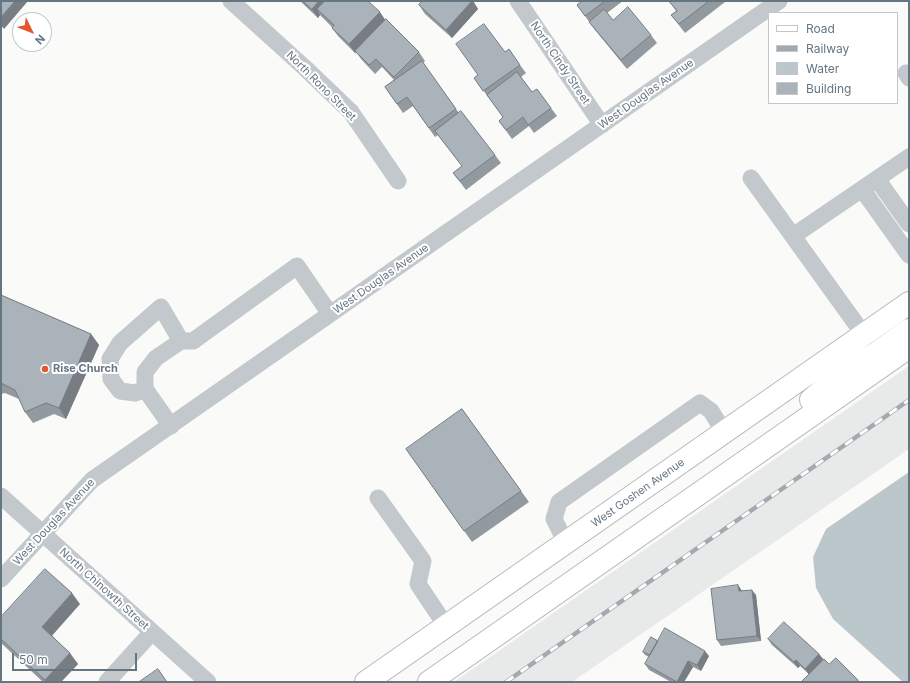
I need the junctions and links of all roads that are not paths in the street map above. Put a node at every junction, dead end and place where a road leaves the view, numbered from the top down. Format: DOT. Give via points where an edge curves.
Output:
graph roads {
  1 [pos="231,1"];
  2 [pos="518,1"];
  3 [pos="779,1"];
  4 [pos="602,125"];
  5 [pos="909,157"];
  6 [pos="751,178"];
  7 [pos="877,179"];
  8 [pos="398,181"];
  9 [pos="862,189"];
  10 [pos="909,224"];
  11 [pos="793,236"];
  12 [pos="909,255"];
  13 [pos="909,303"];
  14 [pos="330,314"];
  15 [pos="909,330"];
  16 [pos="864,335"];
  17 [pos="181,341"];
  18 [pos="909,347"];
  19 [pos="145,389"];
  20 [pos="797,425"];
  21 [pos="171,426"];
  22 [pos="724,432"];
  23 [pos="1,496"];
  24 [pos="378,498"];
  25 [pos="42,534"];
  26 [pos="566,542"];
  27 [pos="1,579"];
  28 [pos="446,626"];
  29 [pos="152,632"];
  30 [pos="107,682"];
  31 [pos="208,682"];
  32 [pos="366,682"];
  33 [pos="428,682"];
  1 -- 8 [label="street, North Rono Street" via="351,112"];
  2 -- 4 [label="street, North Cindy Street"];
  3 -- 4 [label="street, West Douglas Avenue"];
  4 -- 14 [label="street, West Douglas Avenue"];
  5 -- 7 [label="street"];
  6 -- 11 [label="street"];
  7 -- 9 [label="street"];
  7 -- 10 [label="street"];
  9 -- 11 [label="street"];
  9 -- 12 [label="street"];
  11 -- 16 [label="street"];
  13 -- 16 [label="main road, West Goshen Avenue"];
  14 -- 17 [label="street" via="297,266 193,341"];
  14 -- 21 [label="street, West Douglas Avenue"];
  15 -- 20 [label="main road" via="837,378 804,406"];
  16 -- 22 [label="main road, West Goshen Avenue"];
  17 -- 19 [label="street" via="156,358 145,372"];
  17 -- 19 [label="street" via="161,307 120,343 110,359 111,379 120,391 135,393"];
  18 -- 20 [label="main road"];
  19 -- 21 [label="street"];
  20 -- 33 [label="main road"];
  21 -- 25 [label="street, West Douglas Avenue" via="92,480"];
  22 -- 26 [label="main road, West Goshen Avenue"];
  22 -- 26 [label="street" via="711,411 700,403 687,412 559,502 554,518"];
  23 -- 25 [label="street, North Chinowth Street"];
  24 -- 28 [label="street" via="422,561 418,584"];
  25 -- 27 [label="street, West Douglas Avenue"];
  25 -- 29 [label="street, North Chinowth Street"];
  26 -- 28 [label="main road, West Goshen Avenue"];
  28 -- 32 [label="main road, West Goshen Avenue"];
  29 -- 30 [label="street"];
  29 -- 31 [label="street, North Chinowth Street"];
}
